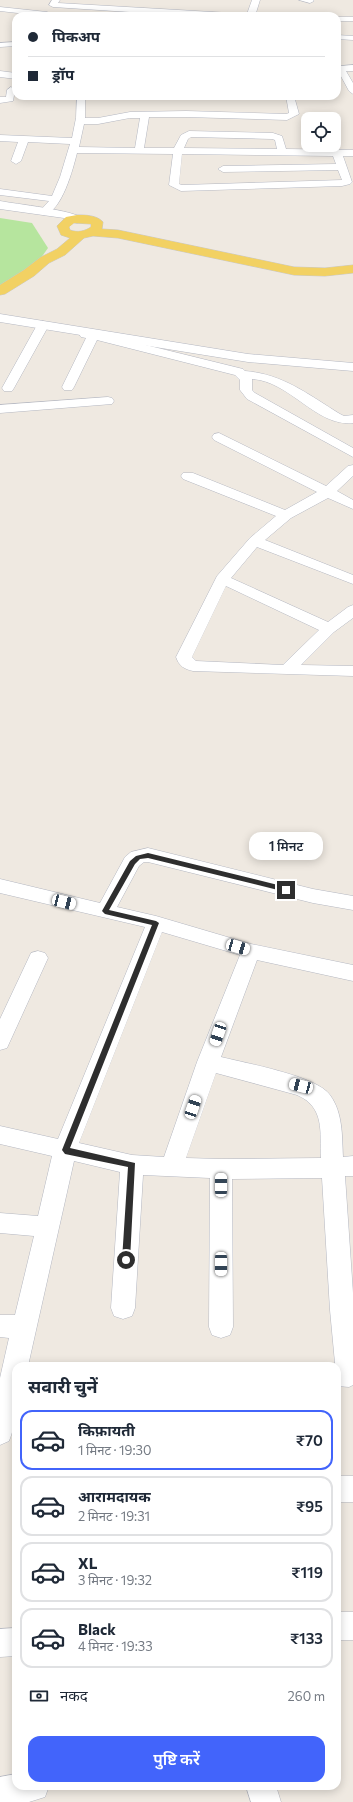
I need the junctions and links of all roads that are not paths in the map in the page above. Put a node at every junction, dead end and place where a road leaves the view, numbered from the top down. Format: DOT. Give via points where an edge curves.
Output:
graph roads {
  1 [pos="103,0"];
  2 [pos="135,0"];
  3 [pos="303,0"];
  4 [pos="310,0"];
  5 [pos="53,2"];
  6 [pos="182,2"];
  7 [pos="253,2"];
  8 [pos="94,8"];
  9 [pos="0,9"];
  10 [pos="123,10"];
  11 [pos="23,12"];
  12 [pos="48,12"];
  13 [pos="132,12"];
  14 [pos="177,12"];
  15 [pos="252,12"];
  16 [pos="341,19"];
  17 [pos="353,19"];
  18 [pos="341,37"];
  19 [pos="353,38"];
  20 [pos="12,44"];
  21 [pos="0,45"];
  22 [pos="353,68"];
  23 [pos="341,69"];
  24 [pos="341,72"];
  25 [pos="0,74"];
  26 [pos="12,76"];
  27 [pos="0,89"];
  28 [pos="12,89"];
  29 [pos="353,91"];
  30 [pos="12,92"];
  31 [pos="0,100"];
  32 [pos="82,100"];
  33 [pos="289,102"];
  34 [pos="254,107"];
  35 [pos="186,114"];
  36 [pos="145,115"];
  37 [pos="81,121"];
  38 [pos="0,138"];
  39 [pos="24,139"];
  40 [pos="74,145"];
  41 [pos="139,150"];
  42 [pos="178,151"];
  43 [pos="224,152"];
  44 [pos="282,153"];
  45 [pos="336,153"];
  46 [pos="353,153"];
  47 [pos="16,161"];
  48 [pos="343,167"];
  49 [pos="223,169"];
  50 [pos="223,187"];
  51 [pos="0,192"];
  52 [pos="55,199"];
  53 [pos="0,205"];
  54 [pos="0,210"];
  55 [pos="44,212"];
  56 [pos="77,219"];
  57 [pos="95,229"];
  58 [pos="58,235"];
  59 [pos="80,235"];
  60 [pos="45,260"];
  61 [pos="353,262"];
  62 [pos="353,269"];
  63 [pos="0,291"];
  64 [pos="0,318"];
  65 [pos="43,325"];
  66 [pos="78,332"];
  67 [pos="93,336"];
  68 [pos="353,367"];
  69 [pos="244,375"];
  70 [pos="68,387"];
  71 [pos="8,388"];
  72 [pos="108,401"];
  73 [pos="0,409"];
  74 [pos="353,419"];
  75 [pos="219,437"];
  76 [pos="353,453"];
  77 [pos="353,468"];
  78 [pos="188,476"];
  79 [pos="328,492"];
  80 [pos="353,505"];
  81 [pos="286,515"];
  82 [pos="255,541"];
  83 [pos="222,579"];
  84 [pos="353,580"];
  85 [pos="353,610"];
  86 [pos="329,629"];
  87 [pos="287,670"];
  88 [pos="353,671"];
  89 [pos="0,886"];
  90 [pos="353,903"];
  91 [pos="105,911"];
  92 [pos="156,923"];
  93 [pos="251,951"];
  94 [pos="38,958"];
  95 [pos="353,973"];
  96 [pos="0,1042"];
  97 [pos="208,1062"];
  98 [pos="0,1135"];
  99 [pos="65,1150"];
  100 [pos="132,1165"];
  101 [pos="172,1167"];
  102 [pos="343,1167"];
  103 [pos="221,1170"];
  104 [pos="0,1224"];
  105 [pos="47,1227"];
  106 [pos="123,1308"];
  107 [pos="0,1326"];
  108 [pos="24,1327"];
  109 [pos="221,1327"];
  110 [pos="17,1362"];
  111 [pos="346,1375"];
  112 [pos="12,1382"];
  113 [pos="0,1432"];
  114 [pos="341,1489"];
  115 [pos="353,1489"];
  116 [pos="341,1626"];
  117 [pos="353,1626"];
  118 [pos="12,1642"];
  119 [pos="0,1643"];
  120 [pos="12,1790"];
  121 [pos="262,1790"];
  122 [pos="0,1792"];
  123 [pos="266,1802"];
  1 -- 8 [label="street"];
  2 -- 10 [label="street"];
  3 -- 4 [label="street"];
  5 -- 8 [label="street"];
  5 -- 12 [label="street"];
  6 -- 14 [label="street"];
  7 -- 15 [label="street"];
  8 -- 10 [label="street"];
  9 -- 11 [label="street"];
  10 -- 13 [label="street"];
  16 -- 17 [label="street"];
  18 -- 19 [label="street"];
  20 -- 21 [label="street"];
  22 -- 23 [label="street"];
  24 -- 29 [label="street"];
  25 -- 26 [label="street"];
  27 -- 28 [label="street"];
  30 -- 31 [label="street" via="10,99"];
  32 -- 37 [label="street"];
  33 -- 35 [label="street" via="294,114 287,117"];
  34 -- 35 [label="street"];
  35 -- 36 [label="street"];
  36 -- 37 [label="street" via="122,115 98,121"];
  36 -- 41 [label="street"];
  37 -- 40 [label="street"];
  38 -- 39 [label="street"];
  39 -- 40 [label="street"];
  39 -- 47 [label="street"];
  40 -- 41 [label="street"];
  40 -- 52 [label="street"];
  41 -- 42 [label="street"];
  42 -- 43 [label="street"];
  42 -- 44 [label="street" via="184,137 194,134 273,136 279,138"];
  42 -- 50 [label="street" via="175,187"];
  43 -- 44 [label="street"];
  43 -- 49 [label="street"];
  44 -- 45 [label="street"];
  45 -- 46 [label="street"];
  45 -- 48 [label="street"];
  48 -- 49 [label="street"];
  48 -- 50 [label="street" via="347,182 342,183"];
  49 -- 50 [label="street"];
  51 -- 52 [label="street"];
  52 -- 55 [label="street"];
  53 -- 55 [label="main road"];
  54 -- 58 [label="main road" via="54,220"];
  55 -- 56 [label="main road"];
  56 -- 57 [label="main road" via="97,222"];
  56 -- 58 [label="main road" via="70,220"];
  57 -- 59 [label="main road"];
  57 -- 61 [label="main road" via="123,228 298,264"];
  57 -- 62 [label="main road" via="294,271 326,272"];
  58 -- 59 [label="main road"];
  58 -- 60 [label="main road" via="46,248"];
  59 -- 60 [label="main road" via="61,252"];
  60 -- 63 [label="main road"];
  64 -- 65 [label="main road"];
  65 -- 66 [label="main road"];
  65 -- 71 [label="street"];
  66 -- 67 [label="street"];
  66 -- 68 [label="main road" via="248,358"];
  67 -- 69 [label="street"];
  67 -- 70 [label="street"];
  69 -- 74 [label="street" via="270,378 335,417 342,420"];
  69 -- 76 [label="street" via="246,390 251,396"];
  72 -- 73 [label="street"];
  75 -- 79 [label="street"];
  77 -- 79 [label="street"];
  78 -- 81 [label="street"];
  79 -- 80 [label="street"];
  79 -- 81 [label="street"];
  81 -- 82 [label="street"];
  82 -- 83 [label="street"];
  82 -- 84 [label="street"];
  83 -- 86 [label="street"];
  83 -- 87 [label="street" via="184,658 186,662 193,666"];
  85 -- 86 [label="street"];
  86 -- 87 [label="street"];
  87 -- 88 [label="street"];
  89 -- 91 [label="street"];
  90 -- 91 [label="street" via="313,896 148,856 138,857 132,862"];
  91 -- 92 [label="street"];
  92 -- 93 [label="street"];
  92 -- 99 [label="street"];
  93 -- 95 [label="street"];
  93 -- 97 [label="street"];
  94 -- 96 [label="street"];
  97 -- 101 [label="street"];
  97 -- 102 [label="street" via="301,1086 315,1093 326,1104"];
  98 -- 99 [label="street"];
  99 -- 100 [label="street"];
  99 -- 105 [label="street"];
  100 -- 101 [label="street"];
  100 -- 106 [label="street"];
  101 -- 103 [label="street"];
  102 -- 103 [label="street"];
  102 -- 111 [label="street" via="342,1324"];
  103 -- 109 [label="street"];
  104 -- 105 [label="street"];
  105 -- 108 [label="street"];
  107 -- 108 [label="street"];
  108 -- 110 [label="street"];
  112 -- 113 [label="street"];
  114 -- 115 [label="street"];
  116 -- 117 [label="street"];
  118 -- 119 [label="street"];
  120 -- 122 [label="street"];
  121 -- 123 [label="street"];
}
